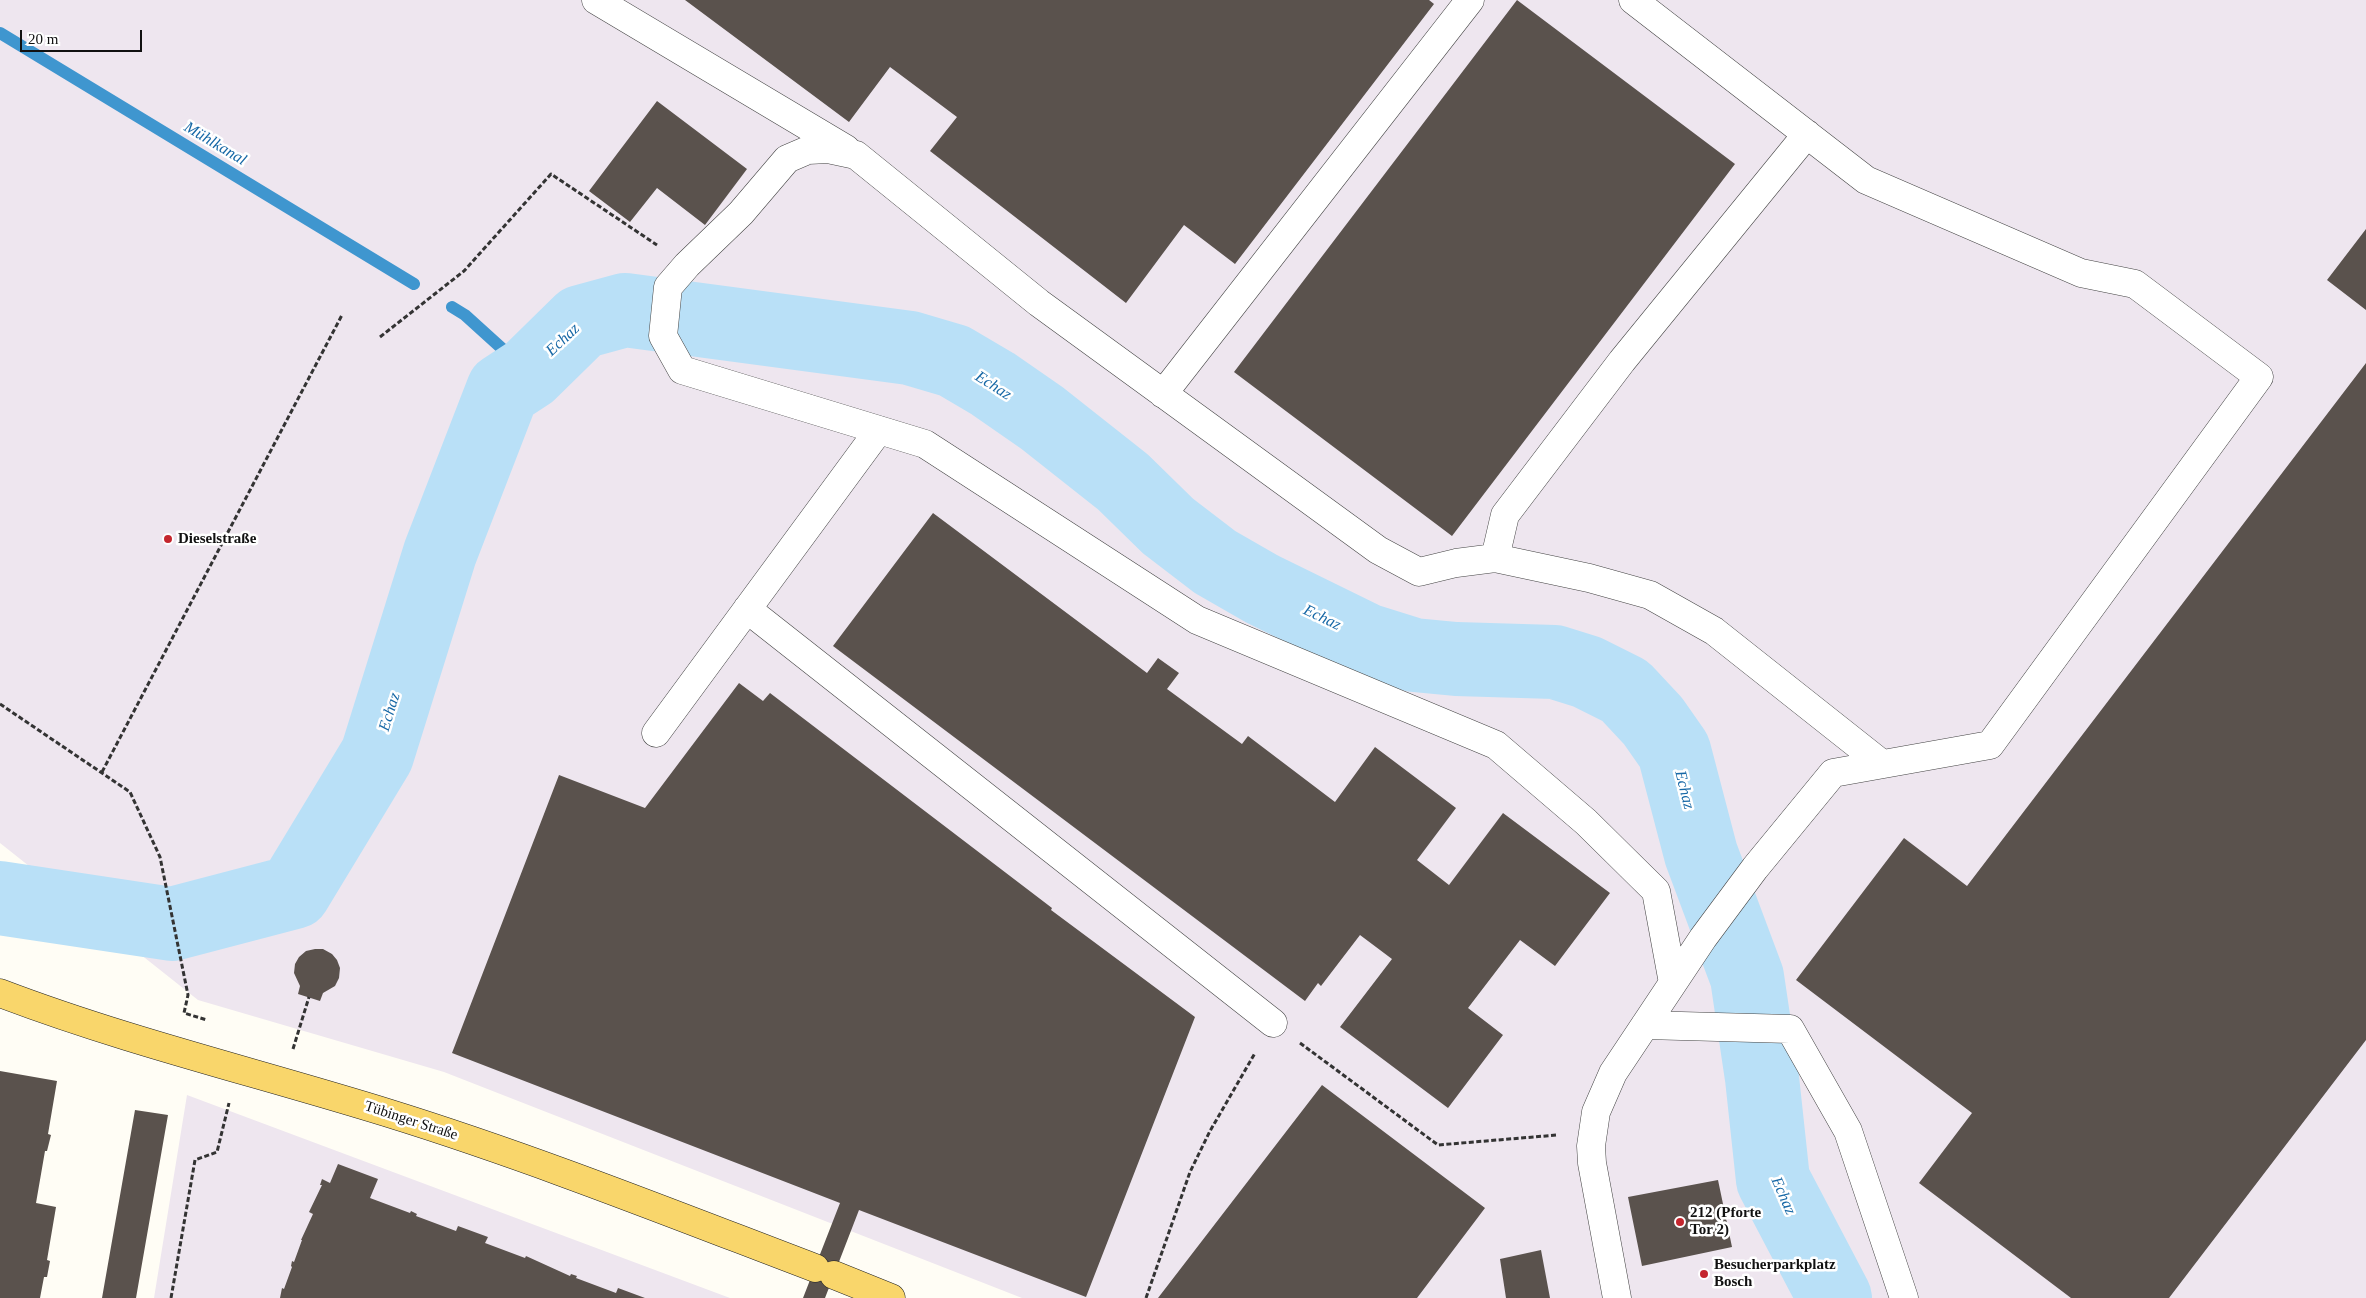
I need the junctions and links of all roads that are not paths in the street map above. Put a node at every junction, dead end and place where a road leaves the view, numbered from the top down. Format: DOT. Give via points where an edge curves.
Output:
graph roads {
  1 [pos="596,0"];
  2 [pos="1470,0"];
  3 [pos="1633,0"];
  4 [pos="1807,134"];
  5 [pos="856,155"];
  6 [pos="1163,394"];
  7 [pos="879,430"];
  8 [pos="1495,558"];
  9 [pos="746,609"];
  10 [pos="656,733"];
  11 [pos="1882,764"];
  12 [pos="1673,983"];
  13 [pos="0,993"];
  14 [pos="1273,1023"];
  15 [pos="1646,1025"];
  16 [pos="891,1298"];
  17 [pos="1618,1298"];
  18 [pos="1904,1298"];
  1 -- 5 [label="lane"];
  2 -- 6 [label="lane"];
  3 -- 4 [label="lane"];
  4 -- 8 [label="lane" via="1622,361 1504,515"];
  4 -- 11 [label="lane" via="1866,180 2081,274 2135,284 2259,377 1990,745"];
  5 -- 6 [label="lane" via="1039,303"];
  5 -- 7 [label="lane" via="828,148 808,150 787,159 740,214 668,287 662,336 682,370"];
  6 -- 8 [label="lane" via="1378,550 1419,572"];
  7 -- 9 [label="lane"];
  7 -- 12 [label="lane" via="925,444 1197,620 1496,745 1586,822 1656,891"];
  8 -- 11 [label="lane" via="1650,594 1714,631"];
  9 -- 10 [label="lane"];
  9 -- 14 [label="lane"];
  11 -- 12 [label="lane" via="1833,773 1755,868"];
  12 -- 15 [label="lane"];
  13 -- 16 [label="main road, Tübinger Straße" via="70,1019 387,1113 529,1160"];
  15 -- 17 [label="lane" via="1613,1073 1596,1112 1592,1132 1592,1163"];
  15 -- 18 [label="lane" via="1790,1029 1848,1131"];
}
